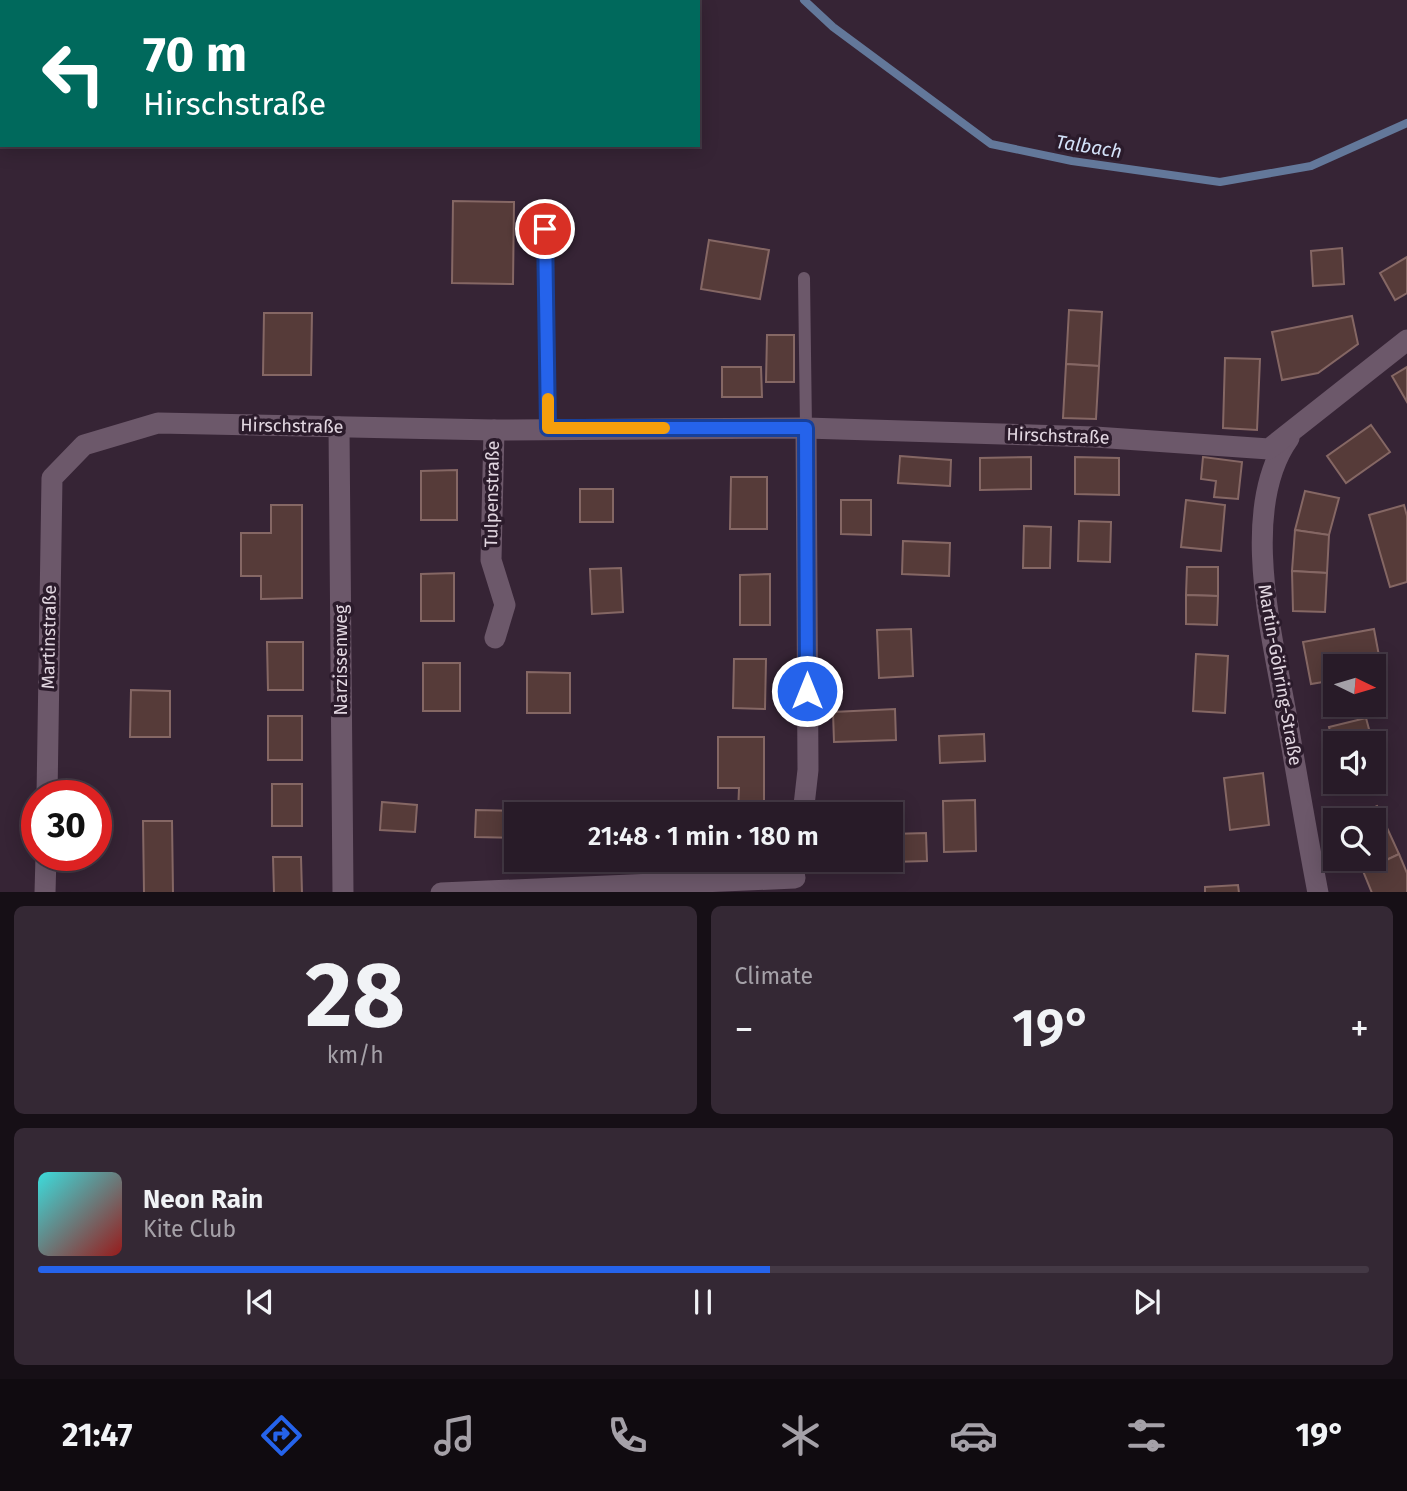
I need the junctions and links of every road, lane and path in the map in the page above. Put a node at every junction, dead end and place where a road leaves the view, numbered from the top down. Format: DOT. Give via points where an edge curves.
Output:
graph roads {
  1 [pos="545,229"];
  2 [pos="804,278"];
  3 [pos="1407,340"];
  4 [pos="1300,422"];
  5 [pos="340,427"];
  6 [pos="548,428"];
  7 [pos="806,428"];
  8 [pos="494,430"];
  9 [pos="52,478"];
  10 [pos="495,638"];
  11 [pos="47,780"];
  12 [pos="804,802"];
  13 [pos="46,871"];
  14 [pos="796,877"];
  15 [pos="45,892"];
  16 [pos="343,892"];
  17 [pos="441,892"];
  18 [pos="1318,892"];
  1 -- 6 [label="lane"];
  2 -- 7 [label="lane"];
  3 -- 4 [label="street, Hirschstraße"];
  4 -- 7 [label="street, Hirschstraße" via="1269,449 1095,437"];
  4 -- 18 [label="street, Martin-Göhring-Straße" via="1276,460 1264,499 1263,585"];
  5 -- 8 [label="street, Hirschstraße"];
  5 -- 9 [label="street, Hirschstraße" via="158,423 85,445"];
  5 -- 16 [label="street, Narzissenweg"];
  6 -- 7 [label="street, Hirschstraße"];
  6 -- 8 [label="street, Hirschstraße"];
  7 -- 12 [label="street"];
  8 -- 10 [label="street, Tulpenstraße" via="491,560 505,605"];
  9 -- 11 [label="street, Martinstraße"];
  13 -- 15 [label="street"];
  14 -- 17 [label="street"];
}
